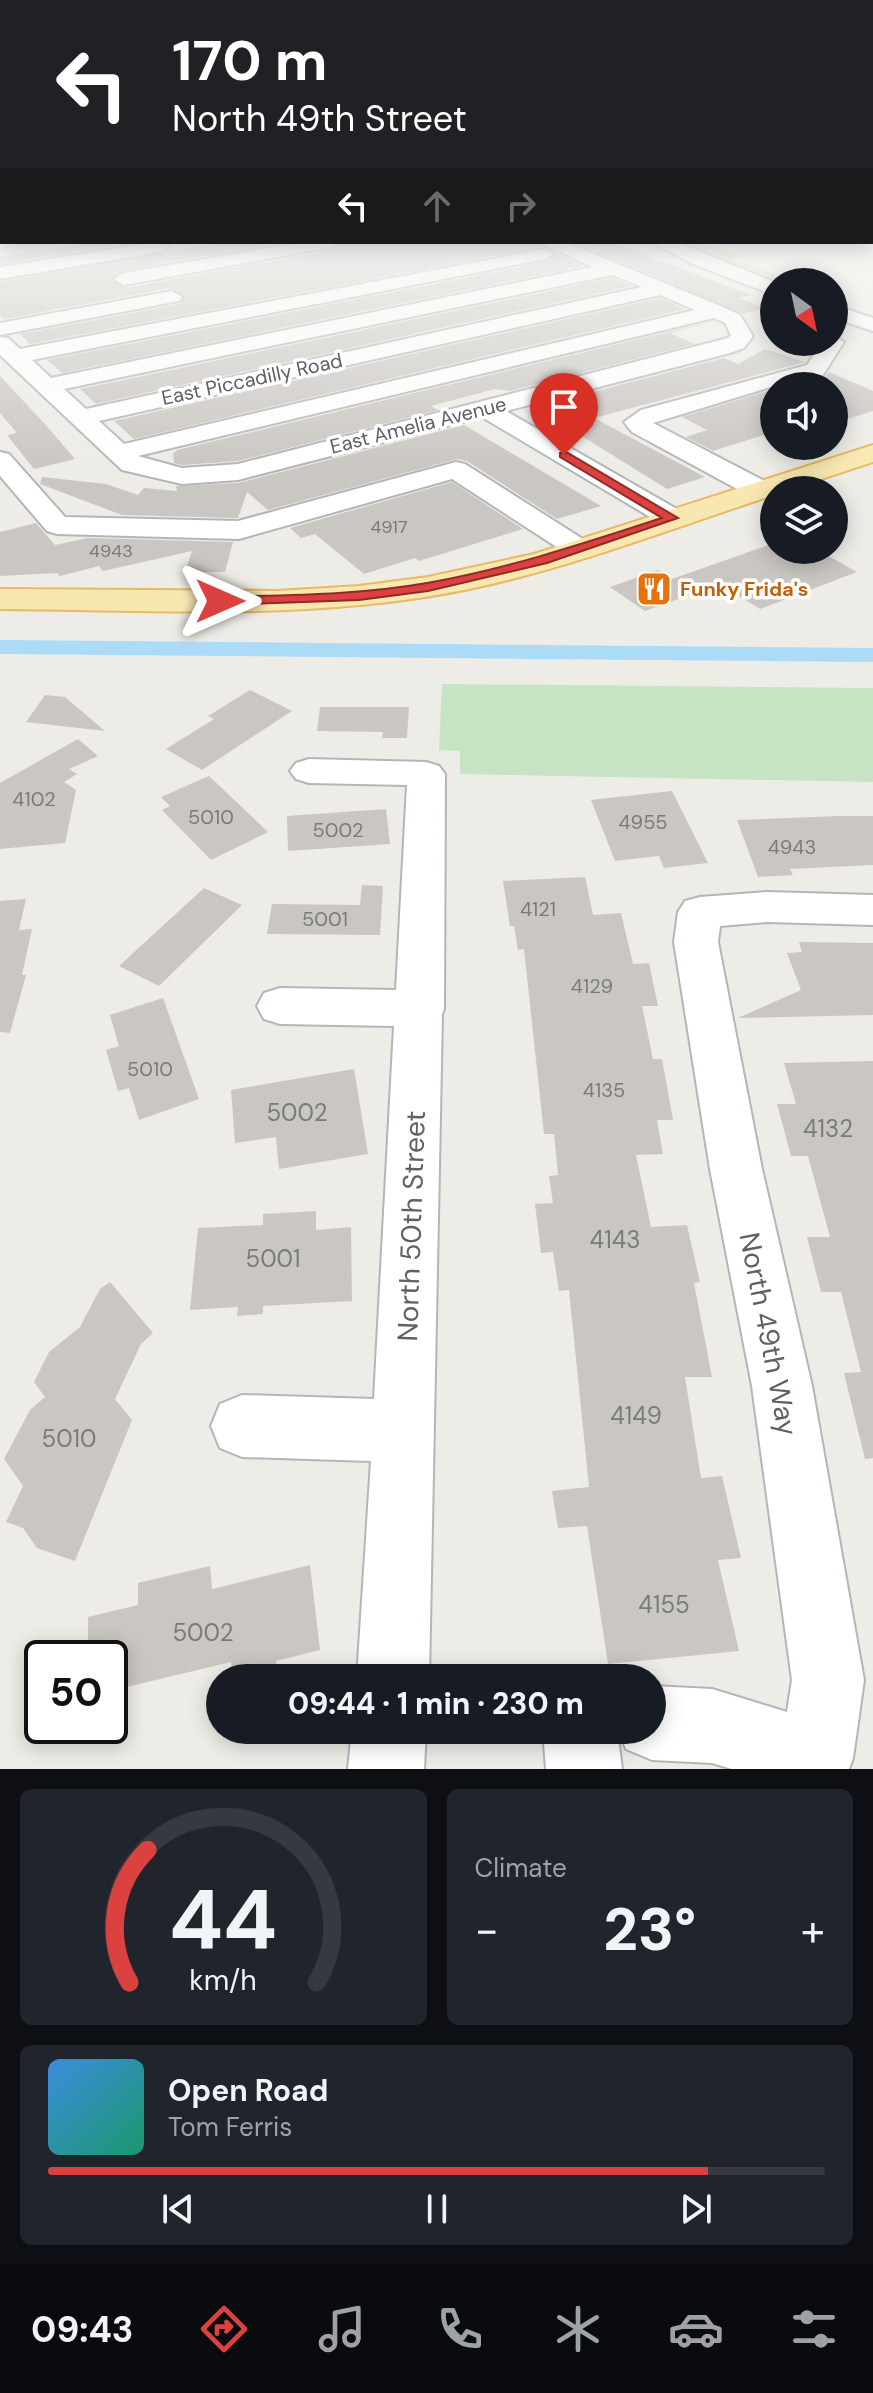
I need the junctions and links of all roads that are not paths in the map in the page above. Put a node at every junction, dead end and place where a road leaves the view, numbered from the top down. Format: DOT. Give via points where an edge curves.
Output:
graph roads {
  1 [pos="147,302"];
  2 [pos="264,302"];
  3 [pos="455,302"];
  4 [pos="604,302"];
  5 [pos="692,302"];
  6 [pos="716,311"];
  7 [pos="0,329"];
  8 [pos="8,350"];
  9 [pos="824,356"];
  10 [pos="46,386"];
  11 [pos="687,405"];
  12 [pos="484,408"];
  13 [pos="711,416"];
  14 [pos="78,418"];
  15 [pos="118,453"];
  16 [pos="873,453"];
  17 [pos="0,460"];
  18 [pos="803,476"];
  19 [pos="760,490"];
  20 [pos="672,518"];
  21 [pos="579,549"];
  22 [pos="0,599"];
  23 [pos="309,771"];
  24 [pos="873,910"];
  25 [pos="280,1006"];
  26 [pos="421,1009"];
  27 [pos="242,1426"];
  28 [pos="404,1431"];
  29 [pos="394,1664"];
  30 [pos="666,1724"];
  31 [pos="388,1744"];
  32 [pos="581,1744"];
  33 [pos="801,1764"];
  34 [pos="386,1769"];
  35 [pos="584,1769"];
  1 -- 7 [label="street"];
  2 -- 8 [label="street"];
  3 -- 10 [label="street"];
  4 -- 14 [label="street, East Piccadilly Road"];
  5 -- 6 [label="street"];
  6 -- 12 [label="street, East Amelia Avenue" via="733,319 742,336 736,343"];
  6 -- 15 [label="street"];
  8 -- 10 [label="street, East Amelia Avenue"];
  9 -- 11 [label="street" via="815,370"];
  10 -- 14 [label="street, East Amelia Avenue"];
  11 -- 13 [label="street"];
  11 -- 19 [label="street" via="636,422"];
  12 -- 15 [label="street, East Amelia Avenue" via="238,472 182,476 140,469"];
  12 -- 20 [label="street"];
  14 -- 15 [label="street, East Amelia Avenue"];
  16 -- 18 [label="main road"];
  17 -- 21 [label="street" via="57,525 239,530 456,470"];
  19 -- 20 [label="main road"];
  20 -- 21 [label="main road"];
  21 -- 22 [label="main road" via="485,576 359,596 277,601"];
  23 -- 26 [label="street, North 50th Street" via="426,774"];
  24 -- 33 [label="street, North 49th Way" via="767,907 700,912 696,942 782,1386 828,1680"];
  25 -- 26 [label="street"];
  26 -- 28 [label="street, North 50th Street"];
  27 -- 28 [label="street"];
  28 -- 29 [label="street, North 50th Street"];
  30 -- 33 [label="street" via="712,1726"];
  31 -- 34 [label="street"];
  32 -- 35 [label="street"];
}
